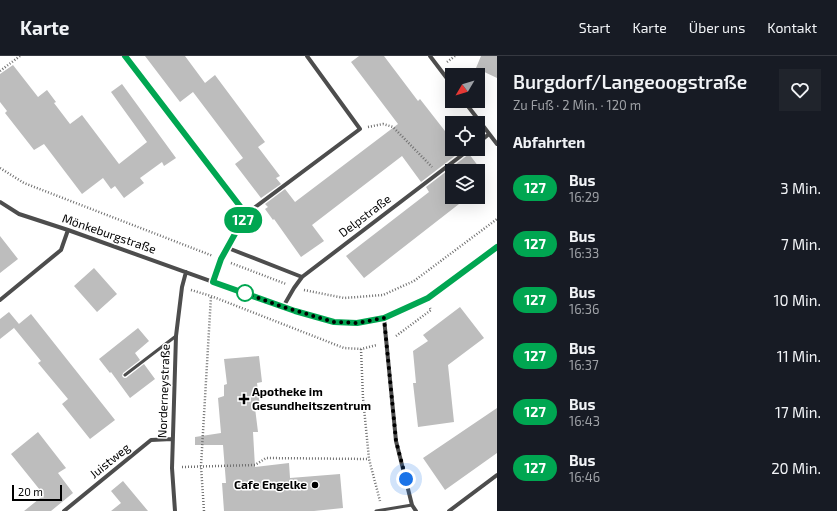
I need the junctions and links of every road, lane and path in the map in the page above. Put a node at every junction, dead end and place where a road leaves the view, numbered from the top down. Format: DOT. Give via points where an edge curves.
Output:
graph roads {
  1 [pos="20,56"];
  2 [pos="125,56"];
  3 [pos="307,56"];
  4 [pos="430,56"];
  5 [pos="0,71"];
  6 [pos="445,76"];
  7 [pos="469,108"];
  8 [pos="360,129"];
  9 [pos="489,134"];
  10 [pos="485,137"];
  11 [pos="497,144"];
  12 [pos="461,156"];
  13 [pos="438,173"];
  14 [pos="0,202"];
  15 [pos="246,214"];
  16 [pos="68,230"];
  17 [pos="497,247"];
  18 [pos="228,248"];
  19 [pos="186,272"];
  20 [pos="302,277"];
  21 [pos="213,282"];
  22 [pos="0,300"];
  23 [pos="283,307"];
  24 [pos="384,318"];
  25 [pos="176,336"];
  26 [pos="361,349"];
  27 [pos="125,375"];
  28 [pos="172,439"];
  29 [pos="369,458"];
  30 [pos="201,466"];
  31 [pos="172,468"];
  32 [pos="497,475"];
  33 [pos="412,505"];
  34 [pos="383,510"];
  35 [pos="64,511"];
  36 [pos="175,511"];
  37 [pos="204,511"];
  38 [pos="376,511"];
  39 [pos="416,511"];
  40 [pos="450,511"];
  1 -- 5 [label="path"];
  2 -- 15 [label="street"];
  3 -- 8 [label="street"];
  4 -- 6 [label="street"];
  7 -- 9 [label="street"];
  8 -- 13 [label="path" via="382,124 393,127"];
  8 -- 15 [label="street"];
  9 -- 10 [label="street"];
  9 -- 11 [label="street"];
  12 -- 13 [label="street, Delpstraße"];
  13 -- 20 [label="street, Delpstraße"];
  14 -- 16 [label="street, Mönkeburgstraße" via="19,214"];
  15 -- 18 [label="street"];
  16 -- 19 [label="street, Mönkeburgstraße"];
  16 -- 22 [label="street" via="61,250"];
  17 -- 24 [label="street, Mönkeburgstraße" via="428,298"];
  18 -- 20 [label="street"];
  18 -- 21 [label="street"];
  19 -- 21 [label="street, Mönkeburgstraße"];
  19 -- 25 [label="street, Norderneystraße"];
  20 -- 23 [label="street, Delpstraße"];
  21 -- 23 [label="street, Mönkeburgstraße"];
  21 -- 30 [label="path"];
  23 -- 24 [label="street, Mönkeburgstraße" via="334,322 357,323"];
  24 -- 33 [label="street" via="396,441"];
  25 -- 27 [label="lane"];
  25 -- 28 [label="street, Norderneystraße"];
  26 -- 29 [label="path"];
  28 -- 31 [label="street, Norderneystraße"];
  28 -- 35 [label="street, Juistweg" via="151,440"];
  29 -- 30 [label="path" via="266,458 255,465"];
  29 -- 34 [label="path"];
  30 -- 31 [label="path"];
  30 -- 37 [label="path"];
  31 -- 36 [label="street, Norderneystraße"];
  32 -- 40 [label="street"];
  33 -- 34 [label="lane"];
  33 -- 39 [label="street"];
  34 -- 38 [label="lane"];
}
